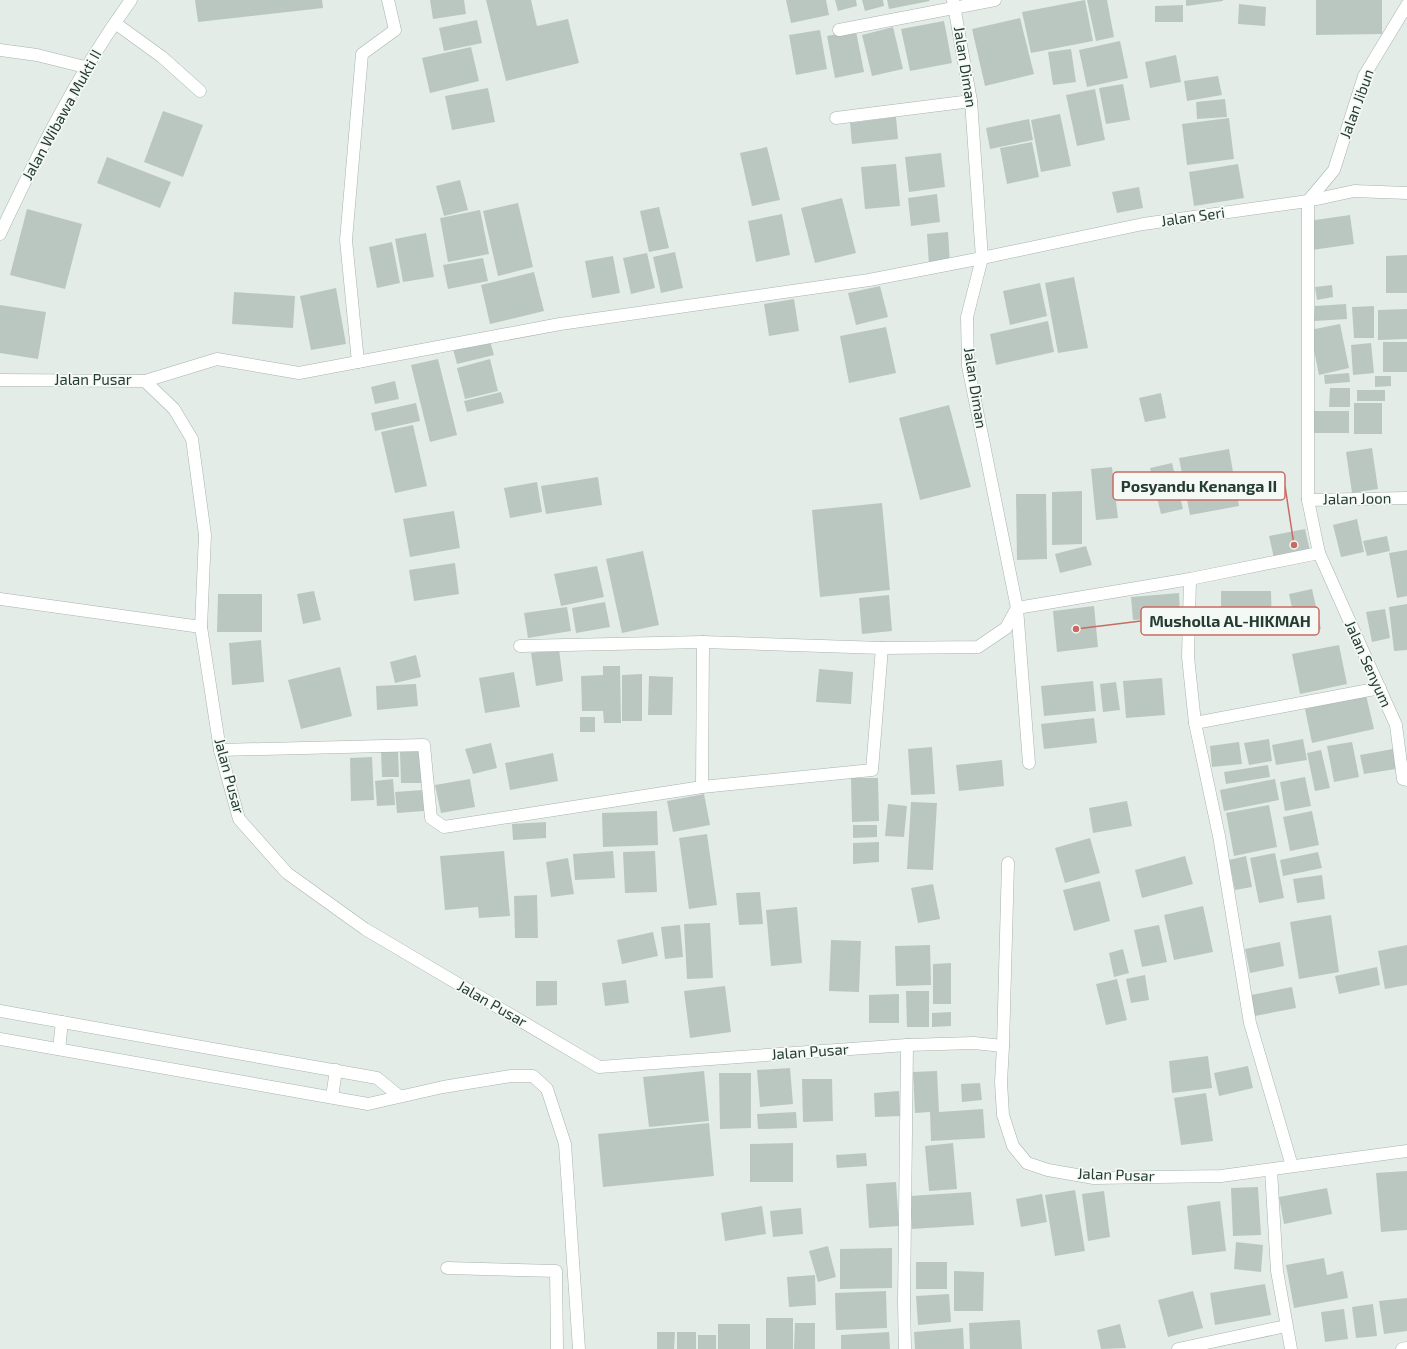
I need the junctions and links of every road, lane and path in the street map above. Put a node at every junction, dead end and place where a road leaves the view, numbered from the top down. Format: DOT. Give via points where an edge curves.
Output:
graph roads {
  1 [pos="131,0"];
  2 [pos="388,0"];
  3 [pos="995,0"];
  4 [pos="955,4"];
  5 [pos="1407,5"];
  6 [pos="115,23"];
  7 [pos="839,30"];
  8 [pos="0,50"];
  9 [pos="85,68"];
  10 [pos="200,91"];
  11 [pos="971,101"];
  12 [pos="836,118"];
  13 [pos="1407,193"];
  14 [pos="1308,201"];
  15 [pos="0,234"];
  16 [pos="982,258"];
  17 [pos="358,362"];
  18 [pos="0,380"];
  19 [pos="145,381"];
  20 [pos="1407,498"];
  21 [pos="1308,500"];
  22 [pos="1319,553"];
  23 [pos="1190,579"];
  24 [pos="0,599"];
  25 [pos="1018,608"];
  26 [pos="201,627"];
  27 [pos="703,642"];
  28 [pos="520,646"];
  29 [pos="882,648"];
  30 [pos="1380,688"];
  31 [pos="1196,723"];
  32 [pos="220,750"];
  33 [pos="1029,763"];
  34 [pos="1405,780"];
  35 [pos="702,788"];
  36 [pos="1008,863"];
  37 [pos="0,1012"];
  38 [pos="62,1022"];
  39 [pos="0,1039"];
  40 [pos="907,1045"];
  41 [pos="1003,1046"];
  42 [pos="59,1049"];
  43 [pos="336,1070"];
  44 [pos="399,1096"];
  45 [pos="332,1097"];
  46 [pos="1407,1151"];
  47 [pos="1292,1166"];
  48 [pos="1271,1170"];
  49 [pos="447,1268"];
  50 [pos="1286,1326"];
  51 [pos="1407,1348"];
  52 [pos="558,1349"];
  53 [pos="579,1349"];
  54 [pos="905,1349"];
  55 [pos="1178,1349"];
  56 [pos="1291,1349"];
  57 [pos="1402,1349"];
  1 -- 6 [label="street, Jalan Wibawa Mukti II"];
  2 -- 17 [label="street" via="395,30 362,54 347,232"];
  3 -- 4 [label="street"];
  4 -- 7 [label="street"];
  4 -- 11 [label="street, Jalan Diman"];
  5 -- 14 [label="street, Jalan Jibun" via="1364,76 1334,170"];
  6 -- 9 [label="street, Jalan Wibawa Mukti II"];
  6 -- 10 [label="street" via="162,58"];
  8 -- 9 [label="street" via="37,55"];
  9 -- 15 [label="street, Jalan Wibawa Mukti II"];
  11 -- 12 [label="street"];
  11 -- 16 [label="street, Jalan Diman"];
  13 -- 14 [label="street, Jalan Seri" via="1354,191"];
  14 -- 16 [label="street, Jalan Seri" via="1143,224"];
  14 -- 21 [label="street, Jalan Senyum"];
  16 -- 17 [label="street, Jalan Seri" via="870,280 560,324"];
  16 -- 25 [label="street, Jalan Diman" via="967,317 968,366"];
  17 -- 19 [label="street, Jalan Seri" via="298,373 217,359"];
  18 -- 19 [label="street, Jalan Pusar"];
  19 -- 26 [label="street, Jalan Pusar" via="174,409 192,439 205,535"];
  20 -- 21 [label="street, Jalan Joon"];
  21 -- 22 [label="street, Jalan Senyum"];
  22 -- 23 [label="street"];
  22 -- 30 [label="street, Jalan Senyum"];
  23 -- 25 [label="street"];
  23 -- 31 [label="street" via="1188,657"];
  24 -- 26 [label="street"];
  25 -- 29 [label="street" via="1006,628 978,647"];
  25 -- 33 [label="street, Jalan Diman"];
  26 -- 32 [label="street, Jalan Pusar"];
  27 -- 28 [label="street"];
  27 -- 29 [label="street"];
  27 -- 35 [label="street"];
  29 -- 35 [label="street" via="872,770"];
  30 -- 31 [label="street"];
  30 -- 34 [label="street, Jalan Senyum" via="1396,725"];
  31 -- 47 [label="street" via="1219,836 1250,1022"];
  32 -- 35 [label="street" via="424,745 431,818 444,827"];
  32 -- 40 [label="street, Jalan Pusar" via="239,819 287,873 365,929 599,1067"];
  36 -- 41 [label="street"];
  37 -- 38 [label="street"];
  38 -- 42 [label="street"];
  38 -- 43 [label="street"];
  39 -- 42 [label="street"];
  40 -- 41 [label="street, Jalan Pusar" via="974,1043"];
  40 -- 54 [label="street"];
  41 -- 48 [label="street, Jalan Pusar" via="1003,1115 1013,1146 1027,1164 1094,1178 1221,1176"];
  42 -- 45 [label="street"];
  43 -- 44 [label="street" via="377,1078"];
  43 -- 45 [label="street"];
  44 -- 45 [label="street" via="368,1104"];
  44 -- 53 [label="street" via="510,1076 533,1076 547,1088 565,1144"];
  46 -- 47 [label="street, Jalan Pusar"];
  47 -- 48 [label="street, Jalan Pusar"];
  48 -- 50 [label="street" via="1277,1272"];
  49 -- 52 [label="street" via="556,1271"];
  50 -- 55 [label="street"];
  50 -- 56 [label="street"];
  51 -- 57 [label="street"];
}
